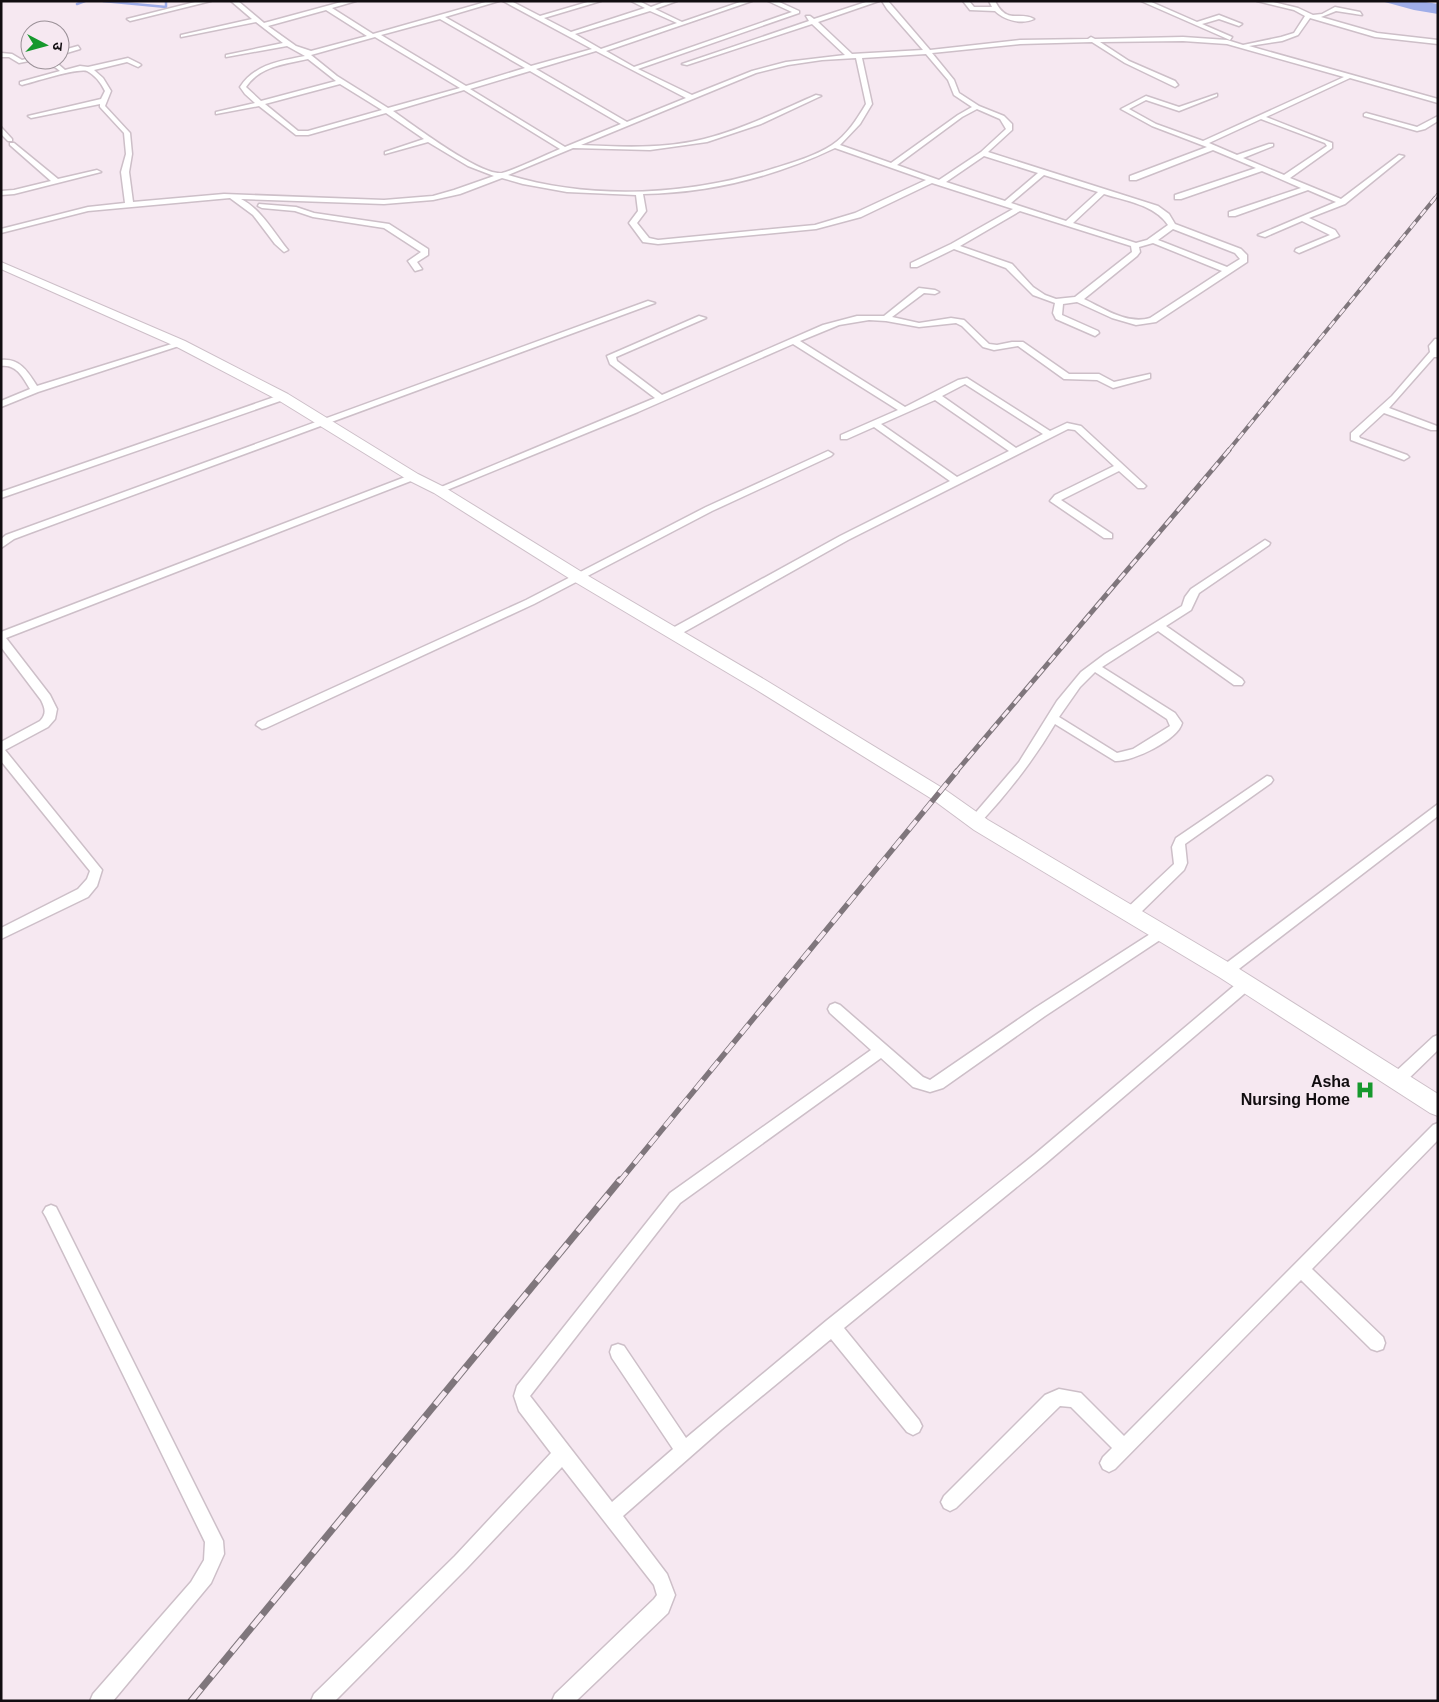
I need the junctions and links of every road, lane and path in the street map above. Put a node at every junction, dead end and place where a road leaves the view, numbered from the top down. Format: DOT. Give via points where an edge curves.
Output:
graph roads {
  1 [pos="208,1"];
  2 [pos="234,1"];
  3 [pos="353,1"];
  4 [pos="496,1"];
  5 [pos="506,1"];
  6 [pos="598,1"];
  7 [pos="634,1"];
  8 [pos="674,1"];
  9 [pos="750,1"];
  10 [pos="772,1"];
  11 [pos="876,1"];
  12 [pos="886,1"];
  13 [pos="966,1"];
  14 [pos="992,1"];
  15 [pos="1144,1"];
  16 [pos="1260,1"];
  17 [pos="327,8"];
  18 [pos="651,9"];
  19 [pos="995,9"];
  20 [pos="796,12"];
  21 [pos="1360,14"];
  22 [pos="442,17"];
  23 [pos="1310,17"];
  24 [pos="539,18"];
  25 [pos="130,19"];
  26 [pos="1030,19"];
  27 [pos="257,20"];
  28 [pos="813,21"];
  29 [pos="683,24"];
  30 [pos="1195,24"];
  31 [pos="1239,24"];
  32 [pos="264,25"];
  33 [pos="570,34"];
  34 [pos="183,36"];
  35 [pos="374,36"];
  36 [pos="1091,39"];
  37 [pos="1438,42"];
  38 [pos="287,44"];
  39 [pos="1245,45"];
  40 [pos="78,48"];
  41 [pos="70,50"];
  42 [pos="599,50"];
  43 [pos="929,54"];
  44 [pos="308,55"];
  45 [pos="849,55"];
  46 [pos="858,55"];
  47 [pos="1,56"];
  48 [pos="228,56"];
  49 [pos="20,61"];
  50 [pos="685,64"];
  51 [pos="138,66"];
  52 [pos="531,68"];
  53 [pos="89,69"];
  54 [pos="633,69"];
  55 [pos="63,71"];
  56 [pos="1348,77"];
  57 [pos="342,81"];
  58 [pos="22,82"];
  59 [pos="1175,85"];
  60 [pos="465,88"];
  61 [pos="1214,95"];
  62 [pos="818,96"];
  63 [pos="690,97"];
  64 [pos="103,100"];
  65 [pos="1438,101"];
  66 [pos="260,104"];
  67 [pos="977,107"];
  68 [pos="387,110"];
  69 [pos="218,113"];
  70 [pos="1366,115"];
  71 [pos="31,116"];
  72 [pos="1261,117"];
  73 [pos="1438,118"];
  74 [pos="626,124"];
  75 [pos="1,129"];
  76 [pos="431,140"];
  77 [pos="1203,142"];
  78 [pos="1270,144"];
  79 [pos="574,146"];
  80 [pos="835,146"];
  81 [pos="1214,147"];
  82 [pos="566,150"];
  83 [pos="387,153"];
  84 [pos="982,153"];
  85 [pos="1401,156"];
  86 [pos="1239,157"];
  87 [pos="893,165"];
  88 [pos="1264,168"];
  89 [pos="97,172"];
  90 [pos="1043,172"];
  91 [pos="500,176"];
  92 [pos="1133,178"];
  93 [pos="1285,178"];
  94 [pos="56,181"];
  95 [pos="936,182"];
  96 [pos="1307,188"];
  97 [pos="1103,191"];
  98 [pos="639,192"];
  99 [pos="1,193"];
  100 [pos="224,196"];
  101 [pos="1178,197"];
  102 [pos="1342,202"];
  103 [pos="129,203"];
  104 [pos="247,204"];
  105 [pos="1006,204"];
  106 [pos="1019,208"];
  107 [pos="1232,214"];
  108 [pos="1304,219"];
  109 [pos="1067,224"];
  110 [pos="1172,226"];
  111 [pos="1,231"];
  112 [pos="1262,235"];
  113 [pos="1152,240"];
  114 [pos="1135,245"];
  115 [pos="954,246"];
  116 [pos="284,250"];
  117 [pos="1299,251"];
  118 [pos="1,265"];
  119 [pos="914,265"];
  120 [pos="418,269"];
  121 [pos="1227,270"];
  122 [pos="935,292"];
  123 [pos="1078,299"];
  124 [pos="1059,302"];
  125 [pos="651,303"];
  126 [pos="702,318"];
  127 [pos="886,318"];
  128 [pos="1095,334"];
  129 [pos="794,341"];
  130 [pos="1438,341"];
  131 [pos="181,344"];
  132 [pos="1436,353"];
  133 [pos="1,363"];
  134 [pos="1146,376"];
  135 [pos="35,390"];
  136 [pos="936,396"];
  137 [pos="283,397"];
  138 [pos="661,398"];
  139 [pos="1,404"];
  140 [pos="1383,409"];
  141 [pos="904,410"];
  142 [pos="324,423"];
  143 [pos="875,424"];
  144 [pos="1434,428"];
  145 [pos="1049,434"];
  146 [pos="844,437"];
  147 [pos="1015,452"];
  148 [pos="828,454"];
  149 [pos="1404,458"];
  150 [pos="1119,467"];
  151 [pos="413,477"];
  152 [pos="956,481"];
  153 [pos="1141,486"];
  154 [pos="439,490"];
  155 [pos="1,495"];
  156 [pos="1108,536"];
  157 [pos="1265,543"];
  158 [pos="1,545"];
  159 [pos="580,578"];
  160 [pos="1160,627"];
  161 [pos="673,633"];
  162 [pos="1,637"];
  163 [pos="1095,667"];
  164 [pos="1238,682"];
  165 [pos="1053,718"];
  166 [pos="262,724"];
  167 [pos="1,747"];
  168 [pos="1,753"];
  169 [pos="1268,780"];
  170 [pos="1438,809"];
  171 [pos="975,821"];
  172 [pos="1130,914"];
  173 [pos="1161,932"];
  174 [pos="1,934"];
  175 [pos="1226,971"];
  176 [pos="1246,984"];
  177 [pos="835,1009"];
  178 [pos="1438,1041"];
  179 [pos="882,1050"];
  180 [pos="1398,1079"];
  181 [pos="1438,1106"];
  182 [pos="1438,1130"];
  183 [pos="50,1212"];
  184 [pos="1300,1268"];
  185 [pos="832,1327"];
  186 [pos="1377,1343"];
  187 [pos="618,1352"];
  188 [pos="912,1426"];
  189 [pos="1124,1448"];
  190 [pos="684,1450"];
  191 [pos="563,1453"];
  192 [pos="1109,1463"];
  193 [pos="950,1502"];
  194 [pos="611,1515"];
  195 [pos="100,1701"];
  196 [pos="322,1701"];
  197 [pos="562,1701"];
  1 -- 25 [label="street"];
  2 -- 27 [label="street"];
  3 -- 17 [label="street"];
  4 -- 22 [label="street"];
  5 -- 24 [label="street"];
  6 -- 24 [label="street"];
  7 -- 18 [label="street"];
  8 -- 18 [label="street"];
  9 -- 29 [label="street"];
  10 -- 20 [label="street"];
  11 -- 28 [label="street"];
  12 -- 43 [label="street"];
  13 -- 19 [label="street" via="972,9"];
  14 -- 19 [label="street"];
  15 -- 30 [label="street"];
  16 -- 23 [label="street" via="1302,11"];
  17 -- 32 [label="street"];
  17 -- 35 [label="street"];
  18 -- 29 [label="street"];
  18 -- 33 [label="street"];
  19 -- 26 [label="street" via="1018,20"];
  20 -- 28 [label="street"];
  20 -- 54 [label="street"];
  21 -- 23 [label="street" via="1335,10"];
  22 -- 35 [label="street"];
  22 -- 52 [label="street"];
  23 -- 37 [label="street" via="1375,35"];
  23 -- 39 [label="street" via="1293,35"];
  24 -- 33 [label="street"];
  27 -- 32 [label="street"];
  27 -- 34 [label="street"];
  28 -- 45 [label="street"];
  28 -- 50 [label="street"];
  29 -- 42 [label="street"];
  30 -- 31 [label="street" via="1219,17"];
  30 -- 39 [label="street"];
  32 -- 38 [label="street"];
  33 -- 42 [label="street"];
  35 -- 44 [label="street"];
  35 -- 60 [label="street"];
  36 -- 39 [label="street" via="1199,39"];
  36 -- 43 [label="street"];
  36 -- 59 [label="street" via="1127,62"];
  38 -- 44 [label="street"];
  38 -- 48 [label="street"];
  39 -- 56 [label="street"];
  40 -- 41 [label="street"];
  42 -- 52 [label="street"];
  42 -- 54 [label="street"];
  43 -- 46 [label="street"];
  43 -- 67 [label="street" via="951,80 958,96"];
  44 -- 57 [label="street"];
  44 -- 66 [label="street" via="264,69 250,77 243,89"];
  45 -- 46 [label="street"];
  45 -- 63 [label="street" via="800,61 754,72"];
  46 -- 80 [label="street" via="868,104 858,123"];
  47 -- 49 [label="street" via="10,55"];
  51 -- 53 [label="street" via="128,60"];
  52 -- 60 [label="street"];
  52 -- 74 [label="street"];
  53 -- 55 [label="street"];
  53 -- 64 [label="street" via="108,89"];
  54 -- 63 [label="street"];
  55 -- 58 [label="street"];
  56 -- 65 [label="street"];
  56 -- 72 [label="street"];
  57 -- 66 [label="street"];
  57 -- 68 [label="street"];
  60 -- 68 [label="street"];
  60 -- 82 [label="street"];
  61 -- 77 [label="street" via="1182,109 1148,98 1125,108 1126,112"];
  62 -- 79 [label="street" via="708,140 637,149"];
  63 -- 74 [label="street"];
  64 -- 71 [label="street"];
  64 -- 103 [label="street" via="105,111 124,129 129,140 125,172"];
  66 -- 68 [label="street" via="294,132 302,134"];
  66 -- 69 [label="street"];
  67 -- 84 [label="street" via="1000,116 1011,127"];
  67 -- 87 [label="street"];
  68 -- 76 [label="street"];
  70 -- 73 [label="street" via="1417,129"];
  72 -- 77 [label="street"];
  72 -- 93 [label="street" via="1330,145"];
  74 -- 79 [label="street"];
  75 -- 94 [label="street" via="11,142"];
  76 -- 83 [label="street"];
  76 -- 91 [label="street" via="472,165"];
  77 -- 81 [label="street"];
  78 -- 86 [label="street"];
  79 -- 82 [label="street"];
  80 -- 87 [label="street"];
  80 -- 98 [label="street" via="780,169 732,182"];
  81 -- 86 [label="street"];
  81 -- 92 [label="street"];
  82 -- 91 [label="street"];
  84 -- 90 [label="street"];
  84 -- 95 [label="street"];
  85 -- 102 [label="street"];
  86 -- 88 [label="street"];
  87 -- 95 [label="street"];
  88 -- 93 [label="street"];
  88 -- 101 [label="street"];
  89 -- 94 [label="street"];
  90 -- 97 [label="street"];
  90 -- 105 [label="street"];
  91 -- 98 [label="street" via="539,186"];
  91 -- 100 [label="street" via="443,195 403,201"];
  93 -- 96 [label="street"];
  94 -- 99 [label="street"];
  95 -- 98 [label="street" via="858,215 816,227 658,242 646,240 633,223 642,213"];
  95 -- 105 [label="street"];
  96 -- 102 [label="street"];
  96 -- 107 [label="street"];
  97 -- 109 [label="street"];
  97 -- 110 [label="street" via="1160,211"];
  100 -- 103 [label="street"];
  100 -- 104 [label="street"];
  102 -- 108 [label="street"];
  103 -- 111 [label="street" via="88,209"];
  104 -- 116 [label="street"];
  104 -- 120 [label="street" via="296,209 313,215 390,227 425,251 424,255 412,261"];
  105 -- 106 [label="street"];
  106 -- 109 [label="street"];
  106 -- 115 [label="street"];
  108 -- 112 [label="street"];
  108 -- 117 [label="street" via="1335,236"];
  109 -- 114 [label="street"];
  110 -- 113 [label="street"];
  110 -- 121 [label="street" via="1242,254 1244,260"];
  113 -- 114 [label="street"];
  113 -- 121 [label="street"];
  114 -- 123 [label="street" via="1134,254"];
  115 -- 119 [label="street"];
  115 -- 124 [label="street" via="1008,266 1032,290"];
  118 -- 131 [label="main road"];
  121 -- 123 [label="street" via="1144,324 1127,321"];
  122 -- 127 [label="street" via="922,290"];
  123 -- 124 [label="street"];
  124 -- 128 [label="street" via="1059,316"];
  125 -- 142 [label="street"];
  126 -- 138 [label="street" via="610,356 613,362"];
  127 -- 129 [label="street" via="857,317 839,321"];
  127 -- 134 [label="street" via="920,325 962,323 986,346 1020,344 1070,378 1099,377 1113,385"];
  129 -- 138 [label="street"];
  129 -- 141 [label="street"];
  130 -- 132 [label="street" via="1433,346"];
  131 -- 135 [label="street"];
  131 -- 137 [label="main road"];
  132 -- 140 [label="street"];
  133 -- 135 [label="street" via="17,364"];
  135 -- 139 [label="street"];
  136 -- 141 [label="street"];
  136 -- 145 [label="street" via="967,381"];
  136 -- 147 [label="street"];
  137 -- 142 [label="main road"];
  137 -- 155 [label="street"];
  138 -- 154 [label="street"];
  140 -- 144 [label="street"];
  140 -- 149 [label="street" via="1354,438"];
  141 -- 143 [label="street"];
  142 -- 151 [label="main road"];
  142 -- 158 [label="street" via="10,537"];
  143 -- 146 [label="street"];
  143 -- 152 [label="street"];
  145 -- 147 [label="street"];
  145 -- 150 [label="street" via="1074,426"];
  147 -- 152 [label="street"];
  148 -- 159 [label="street" via="709,509"];
  150 -- 153 [label="street"];
  150 -- 156 [label="street" via="1055,501"];
  151 -- 154 [label="main road"];
  151 -- 162 [label="street"];
  152 -- 161 [label="street" via="844,538"];
  154 -- 159 [label="main road"];
  157 -- 160 [label="street" via="1195,591 1188,608"];
  159 -- 161 [label="main road"];
  159 -- 166 [label="street"];
  160 -- 163 [label="street"];
  160 -- 164 [label="street"];
  161 -- 171 [label="main road" via="938,794"];
  162 -- 167 [label="street" via="51,709 44,724"];
  163 -- 165 [label="street" via="1080,681"];
  163 -- 165 [label="street" via="1171,716 1176,728 1134,754 1121,758"];
  165 -- 171 [label="street" via="1016,774"];
  168 -- 174 [label="street" via="96,870 96,877 83,893"];
  169 -- 172 [label="street" via="1180,841 1180,866"];
  170 -- 175 [label="street"];
  171 -- 172 [label="main road"];
  172 -- 173 [label="main road"];
  173 -- 175 [label="main road"];
  173 -- 179 [label="street" via="938,1083 930,1086 918,1082"];
  175 -- 176 [label="main road"];
  176 -- 180 [label="main road"];
  176 -- 185 [label="street" via="1040,1159"];
  177 -- 179 [label="street"];
  178 -- 180 [label="street"];
  179 -- 191 [label="street" via="691,1185 675,1198 630,1254 522,1396 525,1405"];
  180 -- 181 [label="main road"];
  182 -- 184 [label="street"];
  183 -- 195 [label="street" via="210,1532 216,1551 210,1570 197,1588"];
  184 -- 186 [label="street"];
  184 -- 189 [label="street"];
  185 -- 188 [label="street"];
  185 -- 190 [label="street"];
  187 -- 190 [label="street"];
  189 -- 192 [label="street"];
  189 -- 193 [label="street" via="1075,1399 1059,1397 1051,1401"];
  190 -- 194 [label="street"];
  191 -- 194 [label="street"];
  191 -- 196 [label="street" via="461,1562"];
  194 -- 197 [label="street" via="661,1580 665,1600"];
}
